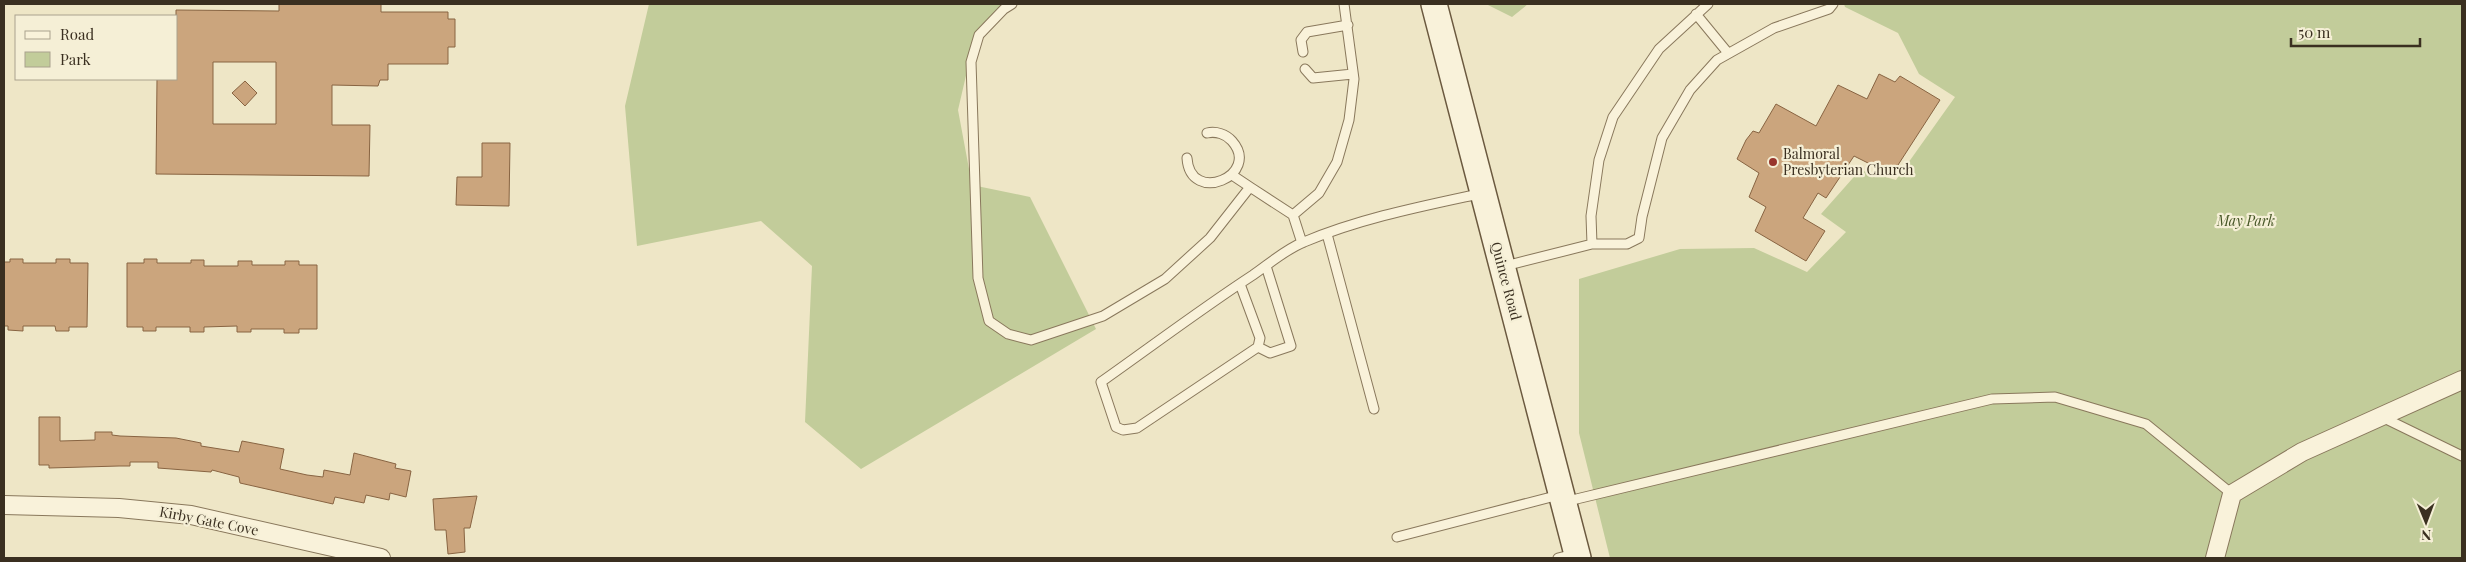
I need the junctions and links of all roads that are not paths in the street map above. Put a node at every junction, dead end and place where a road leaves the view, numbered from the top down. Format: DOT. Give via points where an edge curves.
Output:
graph roads {
  1 [pos="1012,4"];
  2 [pos="1344,4"];
  3 [pos="1434,4"];
  4 [pos="1708,4"];
  5 [pos="1833,4"];
  6 [pos="1696,14"];
  7 [pos="1348,25"];
  8 [pos="1303,52"];
  9 [pos="1728,53"];
  10 [pos="1305,69"];
  11 [pos="1353,74"];
  12 [pos="1207,133"];
  13 [pos="1187,158"];
  14 [pos="1232,174"];
  15 [pos="1250,187"];
  16 [pos="1483,193"];
  17 [pos="1293,215"];
  18 [pos="1328,234"];
  19 [pos="1302,243"];
  20 [pos="1592,244"];
  21 [pos="1266,266"];
  22 [pos="1502,267"];
  23 [pos="1240,284"];
  24 [pos="1258,347"];
  25 [pos="2462,380"];
  26 [pos="1374,409"];
  27 [pos="2381,416"];
  28 [pos="2462,456"];
  29 [pos="2232,494"];
  30 [pos="1563,498"];
  31 [pos="4,505"];
  32 [pos="1397,537"];
  33 [pos="1571,557"];
  34 [pos="381,558"];
  35 [pos="2214,558"];
  1 -- 15 [label="lane" via="979,35 971,62 978,278 990,321 1008,334 1031,340 1103,316 1165,279 1210,238"];
  2 -- 7 [label="lane"];
  3 -- 16 [label="main road, Quince Road"];
  4 -- 6 [label="lane"];
  5 -- 9 [label="lane" via="1828,9 1774,28"];
  6 -- 9 [label="lane"];
  6 -- 20 [label="lane" via="1659,49 1613,117 1599,160 1591,216"];
  7 -- 8 [label="lane" via="1308,32 1301,40"];
  7 -- 11 [label="lane"];
  9 -- 20 [label="lane" via="1717,60 1690,90 1662,138 1642,217 1640,238 1627,244"];
  10 -- 11 [label="lane" via="1313,78"];
  11 -- 17 [label="lane" via="1349,120 1336,162 1319,193"];
  12 -- 14 [label="lane" via="1219,133 1233,142 1238,159"];
  13 -- 14 [label="lane" via="1190,170 1202,181 1218,183"];
  14 -- 15 [label="lane"];
  15 -- 17 [label="lane"];
  16 -- 18 [label="lane" via="1393,213"];
  16 -- 22 [label="main road, Quince Road"];
  17 -- 19 [label="lane"];
  18 -- 19 [label="lane"];
  18 -- 26 [label="lane"];
  19 -- 21 [label="lane"];
  20 -- 22 [label="lane"];
  21 -- 23 [label="lane"];
  21 -- 24 [label="lane" via="1290,346 1270,353"];
  22 -- 30 [label="main road, Quince Road"];
  23 -- 24 [label="lane" via="1260,338"];
  23 -- 24 [label="lane" via="1102,382 1116,426 1122,430 1137,428"];
  25 -- 27 [label="street"];
  27 -- 28 [label="lane"];
  27 -- 29 [label="street" via="2302,452"];
  29 -- 30 [label="lane" via="2146,424 2055,397 1992,399"];
  29 -- 35 [label="street"];
  30 -- 32 [label="lane"];
  30 -- 33 [label="main road, Quince Road"];
  31 -- 34 [label="street, Kirby Gate Cove" via="119,508 191,515"];
}
